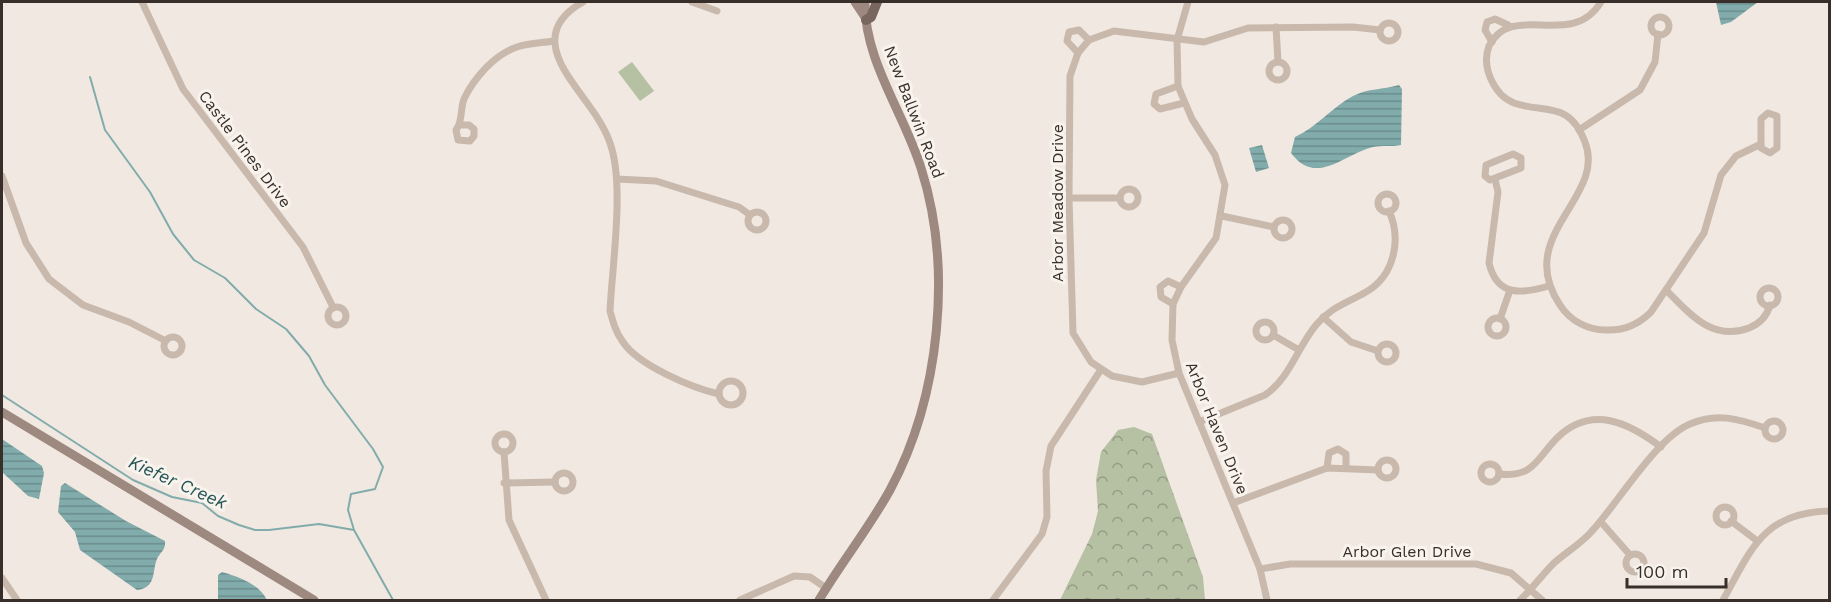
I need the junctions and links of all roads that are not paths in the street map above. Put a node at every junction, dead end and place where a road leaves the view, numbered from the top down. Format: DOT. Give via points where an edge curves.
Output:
graph roads {
  1 [pos="142,2"];
  2 [pos="583,2"];
  3 [pos="692,2"];
  4 [pos="855,2"];
  5 [pos="866,2"];
  6 [pos="877,2"];
  7 [pos="1188,2"];
  8 [pos="1601,2"];
  9 [pos="717,11"];
  10 [pos="866,20"];
  11 [pos="1508,25"];
  12 [pos="1276,27"];
  13 [pos="1380,30"];
  14 [pos="1658,34"];
  15 [pos="1089,40"];
  16 [pos="1177,40"];
  17 [pos="554,41"];
  18 [pos="1492,42"];
  19 [pos="1077,53"];
  20 [pos="1278,62"];
  21 [pos="1178,86"];
  22 [pos="1184,103"];
  23 [pos="460,125"];
  24 [pos="1579,130"];
  25 [pos="1761,144"];
  26 [pos="2,176"];
  27 [pos="617,179"];
  28 [pos="1495,179"];
  29 [pos="1069,198"];
  30 [pos="1120,198"];
  31 [pos="1389,211"];
  32 [pos="750,215"];
  33 [pos="1222,216"];
  34 [pos="1274,227"];
  35 [pos="1549,286"];
  36 [pos="1181,287"];
  37 [pos="1510,290"];
  38 [pos="1665,290"];
  39 [pos="1173,304"];
  40 [pos="1770,305"];
  41 [pos="333,308"];
  42 [pos="1323,317"];
  43 [pos="1500,319"];
  44 [pos="1273,335"];
  45 [pos="166,341"];
  46 [pos="1299,350"];
  47 [pos="1378,351"];
  48 [pos="1100,371"];
  49 [pos="1179,373"];
  50 [pos="719,394"];
  51 [pos="2,412"];
  52 [pos="1199,422"];
  53 [pos="1765,428"];
  54 [pos="1661,447"];
  55 [pos="504,452"];
  56 [pos="1346,467"];
  57 [pos="1327,468"];
  58 [pos="1378,470"];
  59 [pos="1499,474"];
  60 [pos="555,482"];
  61 [pos="504,483"];
  62 [pos="1233,503"];
  63 [pos="1830,511"];
  64 [pos="1731,521"];
  65 [pos="1601,522"];
  66 [pos="1756,540"];
  67 [pos="1630,555"];
  68 [pos="1260,568"];
  69 [pos="2,578"];
  70 [pos="826,588"];
  71 [pos="1531,589"];
  72 [pos="17,600"];
  73 [pos="314,600"];
  74 [pos="546,600"];
  75 [pos="741,600"];
  76 [pos="819,600"];
  77 [pos="993,600"];
  78 [pos="1267,600"];
  79 [pos="1520,600"];
  80 [pos="1542,600"];
  81 [pos="1723,600"];
  1 -- 41 [label="street, Castle Pines Drive" via="183,89 303,247"];
  2 -- 17 [label="street" via="566,13"];
  3 -- 9 [label="street"];
  4 -- 10 [label="street"];
  5 -- 10 [label="street, New Ballwin Road"];
  6 -- 10 [label="main road"];
  7 -- 16 [label="street, Arbor Haven Drive"];
  8 -- 11 [label="street" via="1577,22 1556,24 1534,19"];
  10 -- 70 [label="street, New Ballwin Road" via="876,60 911,139 929,195 935,225 939,296 926,387 903,463 858,542"];
  11 -- 18 [label="street"];
  11 -- 18 [label="street" via="1495,19 1487,22 1485,30"];
  12 -- 13 [label="street"];
  12 -- 16 [label="street" via="1239,30 1204,42"];
  12 -- 20 [label="street"];
  14 -- 24 [label="street" via="1655,62 1640,90"];
  15 -- 16 [label="street" via="1122,31"];
  15 -- 19 [label="street, Arbor Meadow Drive"];
  15 -- 19 [label="street" via="1079,30 1069,32 1067,41"];
  16 -- 21 [label="street, Arbor Haven Drive"];
  17 -- 23 [label="street" via="510,50 487,67 463,101"];
  17 -- 27 [label="street" via="562,68 606,131"];
  18 -- 24 [label="street" via="1487,68 1497,90 1515,103 1555,110"];
  19 -- 29 [label="street, Arbor Meadow Drive" via="1070,76"];
  21 -- 22 [label="street, Arbor Haven Drive"];
  21 -- 22 [label="street" via="1156,94 1154,104 1160,109"];
  22 -- 33 [label="street, Arbor Haven Drive" via="1221,171 1225,185"];
  24 -- 35 [label="street" via="1588,150 1587,168 1550,244"];
  25 -- 25 [label="street" via="1768,153 1777,148 1779,123 1774,114 1763,116"];
  25 -- 38 [label="street" via="1736,156 1721,175 1704,233"];
  26 -- 45 [label="street" via="26,243 49,279 83,305"];
  27 -- 32 [label="street" via="656,182 739,207"];
  27 -- 50 [label="street" via="610,311 618,334 644,361"];
  28 -- 28 [label="street" via="1521,168 1519,156 1509,155 1486,165 1485,176"];
  28 -- 37 [label="street" via="1498,192 1490,263 1496,279"];
  29 -- 30 [label="street"];
  29 -- 48 [label="street, Arbor Meadow Drive" via="1073,333 1084,354"];
  31 -- 42 [label="street" via="1395,240 1392,259 1383,277 1366,292 1342,302"];
  33 -- 34 [label="street"];
  33 -- 36 [label="street, Arbor Haven Drive" via="1216,238"];
  35 -- 37 [label="street" via="1525,292"];
  35 -- 38 [label="street" via="1571,318 1593,329 1606,330 1642,321"];
  36 -- 39 [label="street, Arbor Haven Drive"];
  36 -- 39 [label="street" via="1168,281 1160,287 1161,297"];
  37 -- 43 [label="street"];
  38 -- 40 [label="street" via="1694,318 1720,331 1750,328 1764,318"];
  39 -- 49 [label="street, Arbor Haven Drive" via="1172,340"];
  42 -- 46 [label="street"];
  42 -- 47 [label="street" via="1351,342"];
  44 -- 46 [label="street"];
  46 -- 52 [label="street" via="1275,389"];
  48 -- 49 [label="street" via="1142,382"];
  48 -- 77 [label="street" via="1051,446 1046,471 1047,517 1042,534"];
  49 -- 52 [label="street, Arbor Haven Drive"];
  51 -- 73 [label="street"];
  52 -- 62 [label="street, Arbor Haven Drive"];
  53 -- 54 [label="street" via="1728,417 1706,419 1683,428"];
  54 -- 59 [label="street" via="1634,428 1596,420 1559,436 1532,467 1511,475"];
  54 -- 65 [label="street"];
  55 -- 61 [label="street"];
  56 -- 57 [label="street"];
  56 -- 57 [label="street" via="1346,454 1338,449 1329,453"];
  56 -- 58 [label="street"];
  57 -- 62 [label="street"];
  60 -- 61 [label="street"];
  61 -- 74 [label="street" via="508,520"];
  62 -- 68 [label="street, Arbor Haven Drive"];
  63 -- 66 [label="street" via="1797,514"];
  64 -- 66 [label="street"];
  65 -- 67 [label="street"];
  65 -- 71 [label="street"];
  66 -- 81 [label="street"];
  68 -- 71 [label="street, Arbor Glen Drive" via="1290,564 1476,564 1502,568"];
  68 -- 78 [label="street, Arbor Haven Drive"];
  69 -- 72 [label="street"];
  70 -- 75 [label="street" via="810,577 794,576"];
  70 -- 76 [label="street, New Ballwin Road"];
  71 -- 79 [label="street"];
  71 -- 80 [label="street, Arbor Glen Drive"];
}
